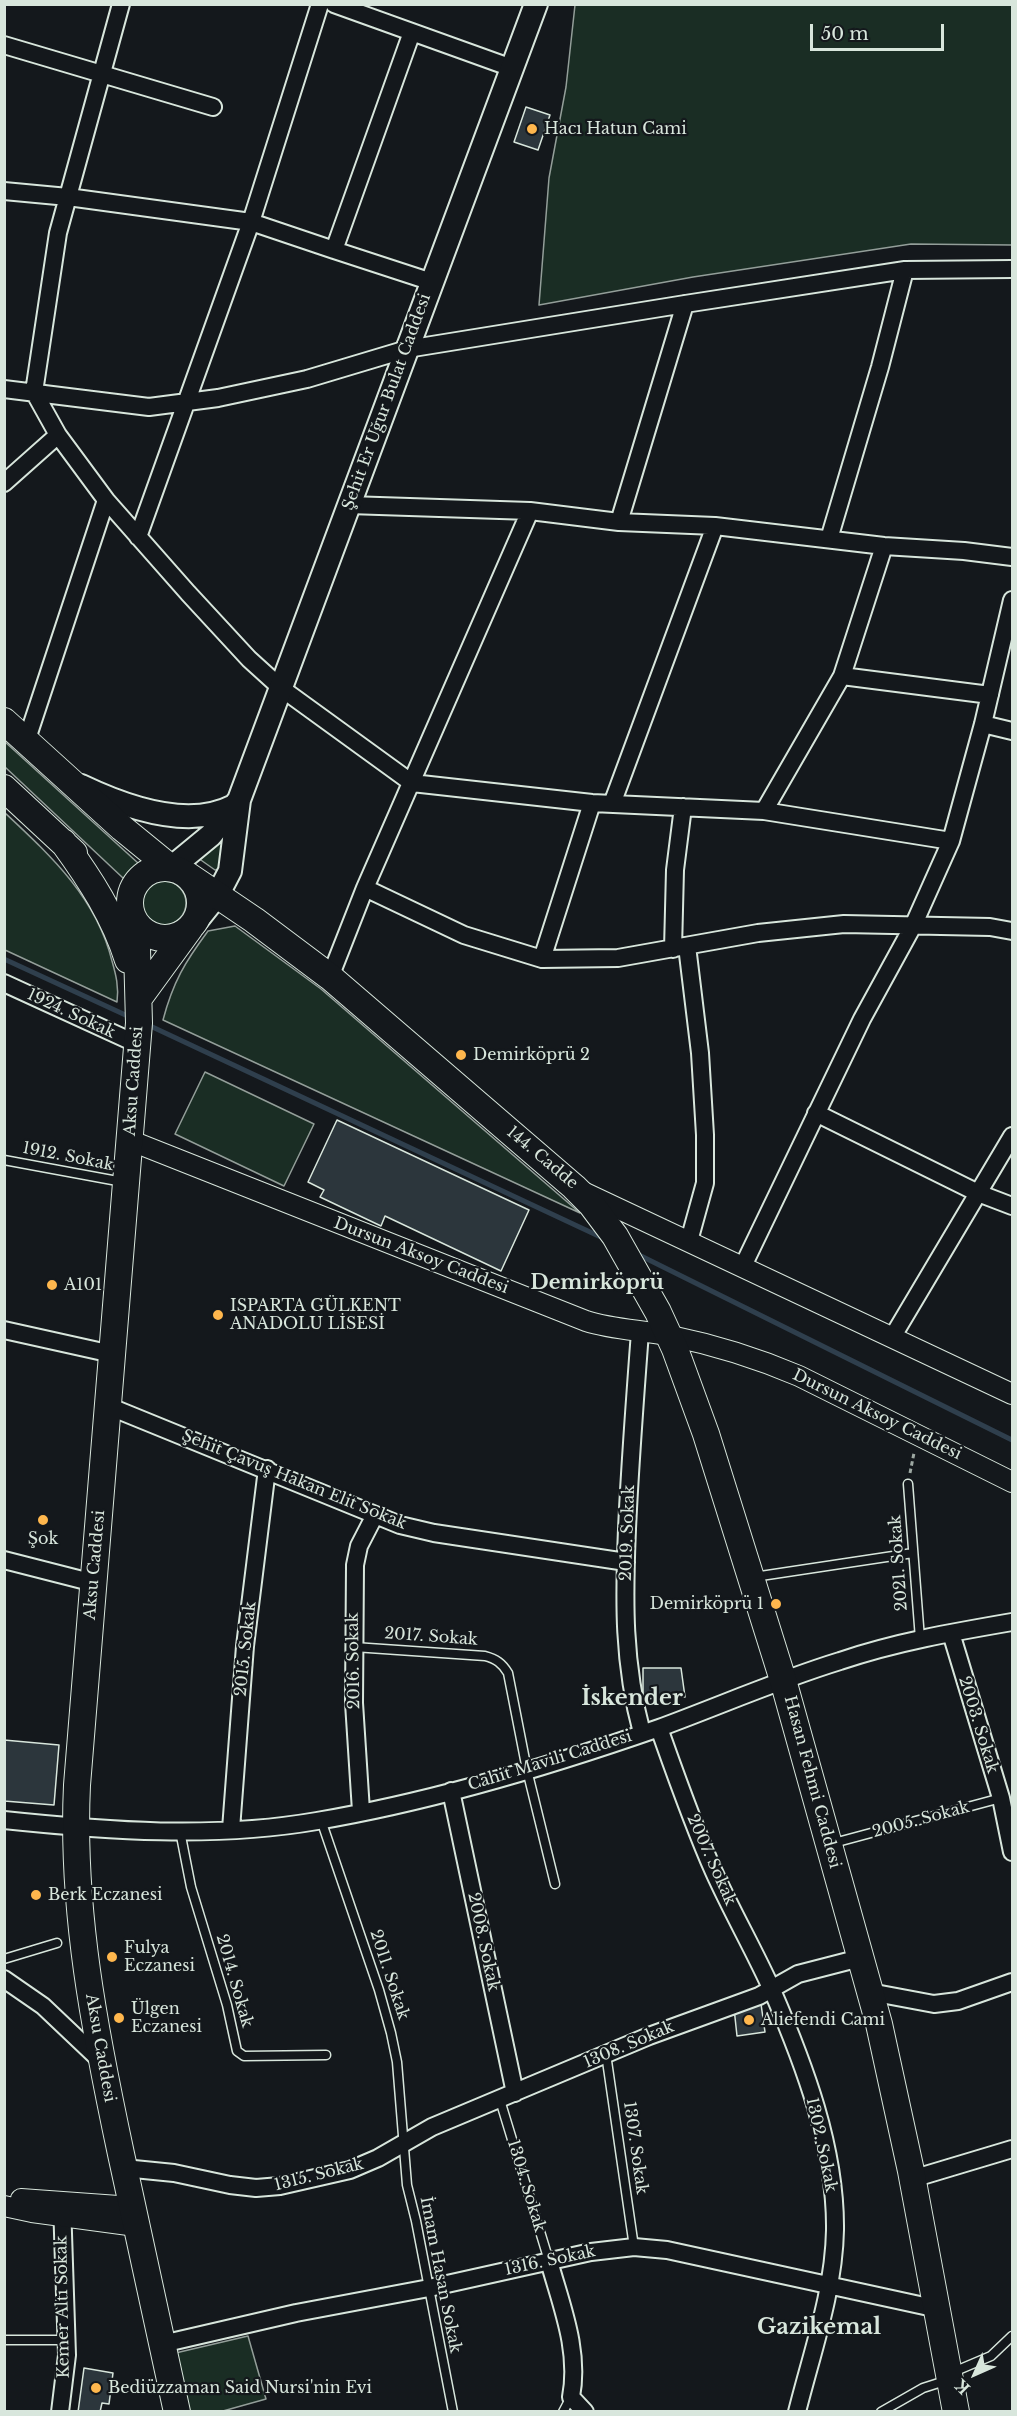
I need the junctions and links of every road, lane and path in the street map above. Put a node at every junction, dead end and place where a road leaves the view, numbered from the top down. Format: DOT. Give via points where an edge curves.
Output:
graph roads {
  1 [pos="121,4"];
  2 [pos="320,4"];
  3 [pos="334,4"];
  4 [pos="536,4"];
  5 [pos="412,32"];
  6 [pos="4,45"];
  7 [pos="512,68"];
  8 [pos="102,74"];
  9 [pos="213,107"];
  10 [pos="4,191"];
  11 [pos="68,197"];
  12 [pos="251,222"];
  13 [pos="334,250"];
  14 [pos="1012,269"];
  15 [pos="905,270"];
  16 [pos="432,282"];
  17 [pos="685,304"];
  18 [pos="407,349"];
  19 [pos="4,389"];
  20 [pos="34,392"];
  21 [pos="188,402"];
  22 [pos="58,435"];
  23 [pos="4,483"];
  24 [pos="106,500"];
  25 [pos="349,505"];
  26 [pos="530,511"];
  27 [pos="619,522"];
  28 [pos="715,526"];
  29 [pos="138,537"];
  30 [pos="829,539"];
  31 [pos="884,546"];
  32 [pos="1012,557"];
  33 [pos="1012,600"];
  34 [pos="842,676"];
  35 [pos="281,688"];
  36 [pos="990,695"];
  37 [pos="4,721"];
  38 [pos="983,724"];
  39 [pos="1012,731"];
  40 [pos="27,742"];
  41 [pos="62,774"];
  42 [pos="412,783"];
  43 [pos="4,788"];
  44 [pos="237,802"];
  45 [pos="592,803"];
  46 [pos="612,804"];
  47 [pos="683,807"];
  48 [pos="764,811"];
  49 [pos="951,841"];
  50 [pos="63,842"];
  51 [pos="178,871"];
  52 [pos="364,888"];
  53 [pos="218,894"];
  54 [pos="132,913"];
  55 [pos="193,924"];
  56 [pos="913,926"];
  57 [pos="1012,931"];
  58 [pos="680,947"];
  59 [pos="542,959"];
  60 [pos="330,977"];
  61 [pos="4,983"];
  62 [pos="139,998"];
  63 [pos="137,1044"];
  64 [pos="816,1113"];
  65 [pos="1012,1136"];
  66 [pos="129,1140"];
  67 [pos="4,1160"];
  68 [pos="126,1183"];
  69 [pos="574,1187"];
  70 [pos="978,1193"];
  71 [pos="1012,1206"];
  72 [pos="689,1241"];
  73 [pos="743,1266"];
  74 [pos="4,1330"];
  75 [pos="640,1332"];
  76 [pos="669,1335"];
  77 [pos="893,1336"];
  78 [pos="112,1354"];
  79 [pos="1012,1394"];
  80 [pos="108,1406"];
  81 [pos="918,1435"];
  82 [pos="267,1469"];
  83 [pos="1012,1482"];
  84 [pos="908,1484"];
  85 [pos="375,1515"];
  86 [pos="913,1553"];
  87 [pos="4,1560"];
  88 [pos="626,1562"];
  89 [pos="751,1577"];
  90 [pos="94,1583"];
  91 [pos="1012,1622"];
  92 [pos="951,1633"];
  93 [pos="920,1639"];
  94 [pos="354,1647"];
  95 [pos="783,1680"];
  96 [pos="659,1728"];
  97 [pos="642,1733"];
  98 [pos="527,1770"];
  99 [pos="451,1791"];
  100 [pos="1006,1797"];
  101 [pos="362,1811"];
  102 [pos="4,1820"];
  103 [pos="321,1820"];
  104 [pos="75,1828"];
  105 [pos="231,1829"];
  106 [pos="180,1831"];
  107 [pos="829,1844"];
  108 [pos="1012,1852"];
  109 [pos="555,1884"];
  110 [pos="57,1943"];
  111 [pos="860,1958"];
  112 [pos="4,1959"];
  113 [pos="4,1979"];
  114 [pos="1012,1982"];
  115 [pos="771,1988"];
  116 [pos="870,1992"];
  117 [pos="606,2054"];
  118 [pos="326,2055"];
  119 [pos="101,2061"];
  120 [pos="508,2097"];
  121 [pos="403,2144"];
  122 [pos="1012,2148"];
  123 [pos="124,2168"];
  124 [pos="912,2179"];
  125 [pos="4,2199"];
  126 [pos="4,2206"];
  127 [pos="62,2209"];
  128 [pos="134,2217"];
  129 [pos="634,2247"];
  130 [pos="549,2261"];
  131 [pos="829,2285"];
  132 [pos="429,2288"];
  133 [pos="938,2309"];
  134 [pos="1012,2336"];
  135 [pos="4,2340"];
  136 [pos="66,2340"];
  137 [pos="162,2344"];
  138 [pos="951,2376"];
  139 [pos="567,2404"];
  140 [pos="60,2412"];
  141 [pos="177,2412"];
  142 [pos="453,2412"];
  143 [pos="585,2412"];
  144 [pos="797,2412"];
  145 [pos="881,2412"];
  146 [pos="957,2412"];
  1 -- 8 [label="street"];
  2 -- 12 [label="street"];
  3 -- 5 [label="street"];
  4 -- 7 [label="main road, Şehit Er Uğur Bulat Caddesi"];
  5 -- 7 [label="street"];
  5 -- 13 [label="street"];
  6 -- 8 [label="street"];
  7 -- 16 [label="main road, Şehit Er Uğur Bulat Caddesi"];
  8 -- 9 [label="street"];
  8 -- 11 [label="street"];
  10 -- 11 [label="street"];
  11 -- 12 [label="street"];
  11 -- 20 [label="street" via="58,233"];
  12 -- 13 [label="street"];
  12 -- 21 [label="street"];
  13 -- 16 [label="street"];
  14 -- 15 [label="street"];
  15 -- 17 [label="street"];
  15 -- 30 [label="street"];
  16 -- 18 [label="main road, Şehit Er Uğur Bulat Caddesi"];
  17 -- 18 [label="street"];
  17 -- 27 [label="street"];
  18 -- 21 [label="street" via="307,379"];
  18 -- 25 [label="main road, Şehit Er Uğur Bulat Caddesi"];
  19 -- 20 [label="street"];
  20 -- 21 [label="street" via="149,407"];
  20 -- 22 [label="street"];
  21 -- 29 [label="street"];
  22 -- 23 [label="street"];
  22 -- 24 [label="street"];
  24 -- 29 [label="street"];
  24 -- 40 [label="street"];
  25 -- 26 [label="street"];
  25 -- 35 [label="main road, Şehit Er Uğur Bulat Caddesi"];
  26 -- 27 [label="street"];
  26 -- 42 [label="street"];
  27 -- 28 [label="street"];
  28 -- 30 [label="street"];
  28 -- 46 [label="street"];
  29 -- 35 [label="street"];
  30 -- 31 [label="street"];
  31 -- 32 [label="street"];
  31 -- 34 [label="street"];
  33 -- 36 [label="street"];
  34 -- 36 [label="street"];
  34 -- 48 [label="street"];
  35 -- 42 [label="street"];
  35 -- 44 [label="main road, Şehit Er Uğur Bulat Caddesi"];
  36 -- 38 [label="street"];
  37 -- 40 [label="main road"];
  38 -- 39 [label="street"];
  38 -- 49 [label="street"];
  40 -- 41 [label="main road"];
  41 -- 44 [label="main road" via="111,799 160,813 207,815"];
  41 -- 51 [label="main road"];
  42 -- 45 [label="street"];
  42 -- 52 [label="street"];
  43 -- 50 [label="main road"];
  44 -- 51 [label="main road, Şehit Er Uğur Bulat Caddesi"];
  44 -- 53 [label="main road, Şehit Er Uğur Bulat Caddesi" via="230,871"];
  45 -- 46 [label="street"];
  45 -- 59 [label="street"];
  46 -- 47 [label="street"];
  47 -- 48 [label="street"];
  47 -- 58 [label="street" via="675,870"];
  48 -- 49 [label="street"];
  49 -- 56 [label="street"];
  50 -- 54 [label="main road"];
  50 -- 62 [label="main road" via="106,906"];
  51 -- 53 [label="main road, 144. Cadde"];
  51 -- 54 [label="main road" via="153,870 142,876 130,896"];
  51 -- 55 [label="main road" via="194,882 199,892 198,915"];
  52 -- 59 [label="street" via="464,935"];
  52 -- 60 [label="street"];
  53 -- 55 [label="main road, Şehit Er Uğur Bulat Caddesi"];
  53 -- 60 [label="main road, 144. Cadde"];
  54 -- 55 [label="main road" via="141,928 162,938 174,937"];
  54 -- 62 [label="main road, Aksu Caddesi"];
  55 -- 62 [label="main road"];
  56 -- 57 [label="street"];
  56 -- 58 [label="street" via="844,924 758,933"];
  56 -- 64 [label="street"];
  58 -- 59 [label="street" via="618,958"];
  58 -- 72 [label="street" via="700,1053 705,1135 705,1183"];
  60 -- 69 [label="main road, 144. Cadde"];
  61 -- 63 [label="street, 1924. Sokak"];
  62 -- 63 [label="main road, Aksu Caddesi"];
  63 -- 66 [label="main road, Aksu Caddesi"];
  64 -- 70 [label="street"];
  64 -- 73 [label="street"];
  65 -- 70 [label="street"];
  66 -- 68 [label="main road, Aksu Caddesi"];
  66 -- 75 [label="street, Dursun Aksoy Caddesi" via="585,1320"];
  67 -- 68 [label="lane, 1912. Sokak"];
  68 -- 78 [label="main road, Aksu Caddesi"];
  69 -- 72 [label="street, 144. Cadde"];
  69 -- 76 [label="main road, Hasan Fehmi Caddesi" via="605,1221"];
  70 -- 71 [label="street"];
  70 -- 77 [label="street"];
  72 -- 73 [label="street, 144. Cadde"];
  73 -- 77 [label="street, 144. Cadde"];
  74 -- 78 [label="street"];
  75 -- 76 [label="street, Dursun Aksoy Caddesi"];
  75 -- 88 [label="street, 2019. Sokak"];
  76 -- 81 [label="street, Dursun Aksoy Caddesi" via="770,1364"];
  76 -- 89 [label="main road, Hasan Fehmi Caddesi" via="706,1434"];
  77 -- 79 [label="street, 144. Cadde"];
  78 -- 80 [label="main road, Aksu Caddesi"];
  80 -- 82 [label="street, Şehit Çavuş Hakan Elit Sokak"];
  80 -- 90 [label="main road, Aksu Caddesi"];
  81 -- 83 [label="street, Dursun Aksoy Caddesi"];
  81 -- 84 [label="path"];
  82 -- 85 [label="street, Şehit Çavuş Hakan Elit Sokak"];
  82 -- 105 [label="street, 2015. Sokak" via="245,1646"];
  84 -- 86 [label="lane, 2021. Sokak"];
  85 -- 88 [label="street, Şehit Çavuş Hakan Elit Sokak" via="434,1533"];
  85 -- 94 [label="street, 2016. Sokak" via="355,1559"];
  86 -- 89 [label="lane"];
  86 -- 93 [label="lane, 2021. Sokak"];
  87 -- 90 [label="street"];
  88 -- 97 [label="street, 2019. Sokak" via="627,1662"];
  89 -- 95 [label="main road, Hasan Fehmi Caddesi"];
  90 -- 104 [label="main road, Aksu Caddesi"];
  91 -- 92 [label="street, Cahit Mavili Caddesi"];
  92 -- 93 [label="street, Cahit Mavili Caddesi"];
  92 -- 100 [label="street, 2003. Sokak"];
  93 -- 95 [label="street, Cahit Mavili Caddesi"];
  94 -- 98 [label="lane, 2017. Sokak" via="485,1656 499,1662 508,1673"];
  94 -- 101 [label="street, 2016. Sokak"];
  95 -- 96 [label="street, Cahit Mavili Caddesi"];
  95 -- 107 [label="main road, Hasan Fehmi Caddesi"];
  96 -- 97 [label="street, Cahit Mavili Caddesi"];
  96 -- 115 [label="street, 2007. Sokak" via="714,1873"];
  97 -- 98 [label="street, Cahit Mavili Caddesi"];
  98 -- 99 [label="street, Cahit Mavili Caddesi"];
  98 -- 109 [label="lane, 2017. Sokak"];
  99 -- 101 [label="street, Cahit Mavili Caddesi"];
  99 -- 120 [label="street, 2008. Sokak"];
  100 -- 107 [label="lane, 2005. Sokak"];
  100 -- 108 [label="street, 2003. Sokak"];
  101 -- 103 [label="street, Cahit Mavili Caddesi"];
  102 -- 104 [label="street, Cahit Mavili Caddesi"];
  103 -- 105 [label="street, Cahit Mavili Caddesi"];
  103 -- 121 [label="lane, 2011. Sokak" via="391,2033"];
  104 -- 106 [label="street, Cahit Mavili Caddesi"];
  104 -- 119 [label="main road, Aksu Caddesi" via="79,1915"];
  105 -- 106 [label="street, Cahit Mavili Caddesi"];
  106 -- 118 [label="lane, 2014. Sokak" via="191,1887 237,2051 244,2056"];
  107 -- 111 [label="main road, Hasan Fehmi Caddesi"];
  110 -- 112 [label="lane"];
  111 -- 115 [label="street, 1308. Sokak" via="798,1974"];
  111 -- 116 [label="main road, Hasan Fehmi Caddesi"];
  113 -- 119 [label="street" via="43,2006"];
  114 -- 116 [label="street" via="940,2004 922,2004"];
  115 -- 117 [label="street, 1308. Sokak" via="747,2001 685,2021"];
  115 -- 131 [label="street, 1302. Sokak" via="810,2093 829,2166 835,2229"];
  116 -- 124 [label="main road, Hasan Fehmi Caddesi"];
  117 -- 120 [label="street, 1308. Sokak"];
  117 -- 129 [label="lane, 1307. Sokak"];
  119 -- 123 [label="main road, Aksu Caddesi"];
  120 -- 121 [label="street, 1308. Sokak" via="432,2127"];
  120 -- 130 [label="lane, 1304. Sokak"];
  121 -- 123 [label="street, 1315. Sokak" via="350,2170 265,2188"];
  121 -- 132 [label="lane, İmam Hasan Sokak" via="407,2185"];
  122 -- 124 [label="street"];
  123 -- 128 [label="main road, Aksu Caddesi"];
  124 -- 133 [label="main road, Hasan Fehmi Caddesi"];
  125 -- 127 [label="street"];
  126 -- 127 [label="street"];
  127 -- 128 [label="street"];
  127 -- 136 [label="street, Kemer Altı Sokak"];
  128 -- 137 [label="main road, Aksu Caddesi"];
  129 -- 130 [label="street, 1316. Sokak"];
  129 -- 131 [label="street, 1316. Sokak" via="668,2250"];
  130 -- 132 [label="street, 1316. Sokak"];
  130 -- 139 [label="street, 1304. Sokak" via="572,2345 574,2373"];
  131 -- 133 [label="street, 1316. Sokak"];
  131 -- 144 [label="street, 1302. Sokak"];
  132 -- 137 [label="street, 1316. Sokak"];
  132 -- 142 [label="lane, İmam Hasan Sokak"];
  133 -- 138 [label="main road, Hasan Fehmi Caddesi"];
  134 -- 138 [label="lane" via="991,2356"];
  135 -- 136 [label="lane"];
  136 -- 140 [label="street, Kemer Altı Sokak"];
  137 -- 141 [label="main road, Aksu Caddesi"];
  138 -- 145 [label="lane"];
  138 -- 146 [label="main road, Hasan Fehmi Caddesi"];
  139 -- 143 [label="street"];
}
